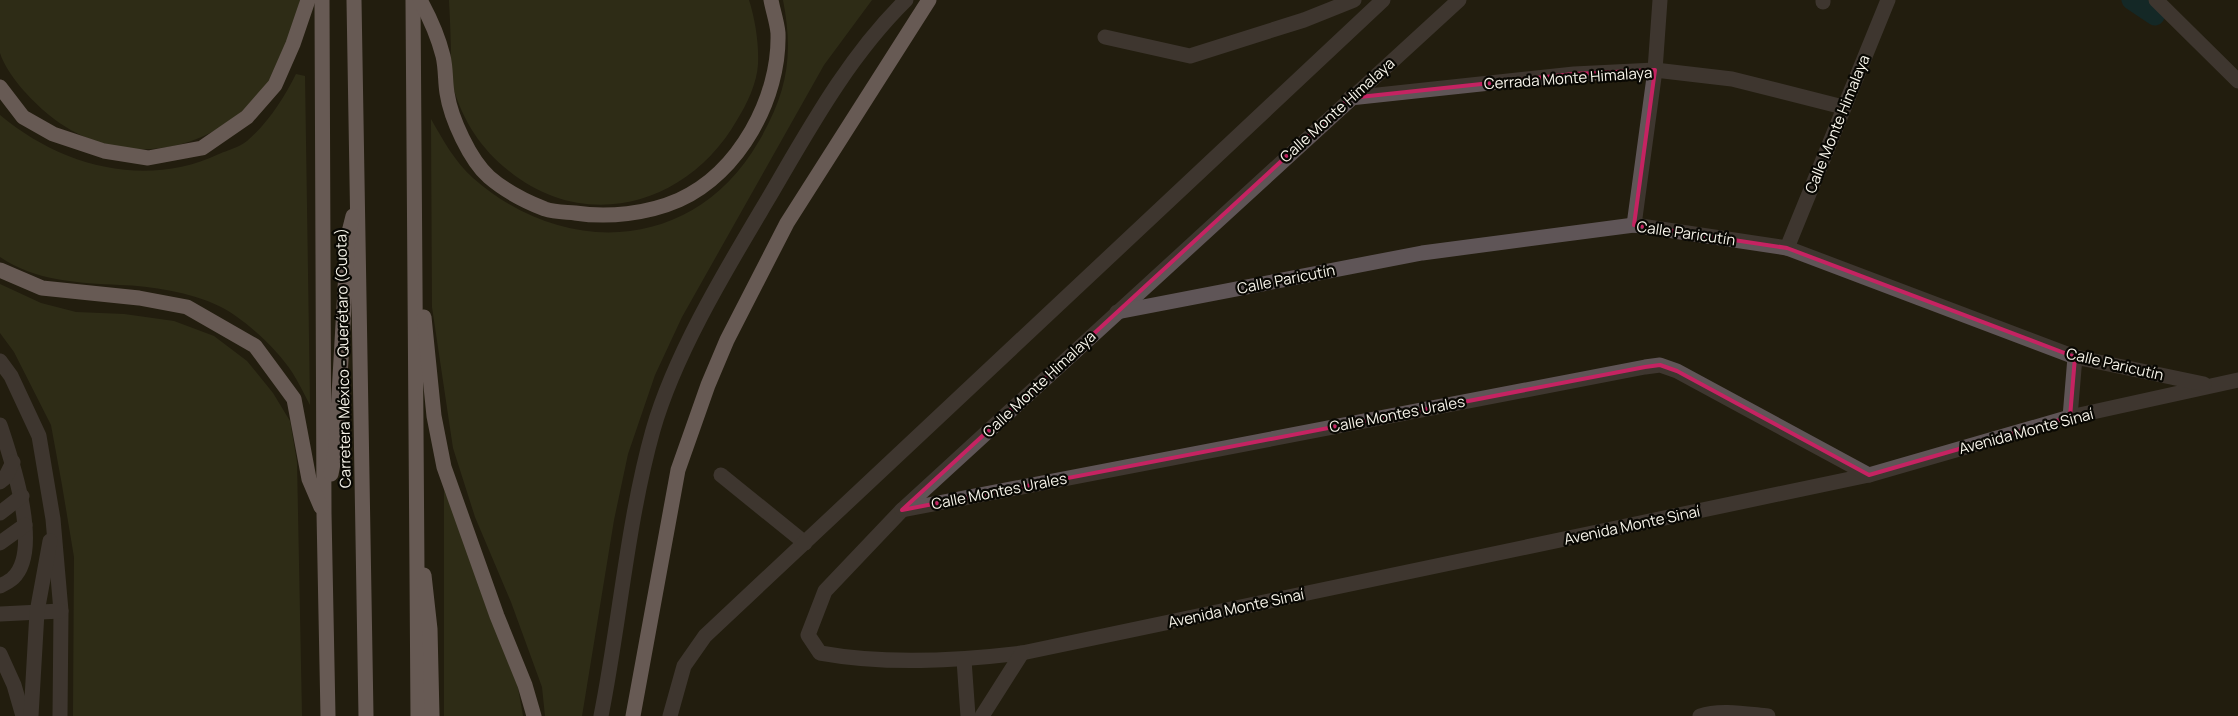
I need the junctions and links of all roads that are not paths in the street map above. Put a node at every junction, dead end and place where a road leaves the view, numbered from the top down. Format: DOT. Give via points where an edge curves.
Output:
graph roads {
  1 [pos="308,0"];
  2 [pos="322,0"];
  3 [pos="354,0"];
  4 [pos="413,0"];
  5 [pos="420,0"];
  6 [pos="771,0"];
  7 [pos="906,0"];
  8 [pos="929,0"];
  9 [pos="1354,0"];
  10 [pos="1383,0"];
  11 [pos="1459,0"];
  12 [pos="1660,0"];
  13 [pos="1888,0"];
  14 [pos="2156,0"];
  15 [pos="1105,37"];
  16 [pos="1655,70"];
  17 [pos="2238,80"];
  18 [pos="0,87"];
  19 [pos="1350,98"];
  20 [pos="1843,107"];
  21 [pos="414,178"];
  22 [pos="358,200"];
  23 [pos="1634,225"];
  24 [pos="1787,248"];
  25 [pos="0,270"];
  26 [pos="1116,312"];
  27 [pos="2075,357"];
  28 [pos="0,361"];
  29 [pos="2238,380"];
  30 [pos="2210,386"];
  31 [pos="2070,417"];
  32 [pos="1,432"];
  33 [pos="13,462"];
  34 [pos="721,475"];
  35 [pos="1869,475"];
  36 [pos="0,482"];
  37 [pos="22,496"];
  38 [pos="415,508"];
  39 [pos="902,510"];
  40 [pos="324,513"];
  41 [pos="0,514"];
  42 [pos="53,519"];
  43 [pos="25,525"];
  44 [pos="0,543"];
  45 [pos="805,543"];
  46 [pos="0,586"];
  47 [pos="61,611"];
  48 [pos="38,612"];
  49 [pos="0,614"];
  50 [pos="1022,653"];
  51 [pos="0,654"];
  52 [pos="964,660"];
  53 [pos="327,713"];
  54 [pos="23,716"];
  55 [pos="32,716"];
  56 [pos="60,716"];
  57 [pos="366,716"];
  58 [pos="418,716"];
  59 [pos="432,716"];
  60 [pos="534,716"];
  61 [pos="601,716"];
  62 [pos="633,716"];
  63 [pos="670,716"];
  64 [pos="968,716"];
  65 [pos="982,716"];
  66 [pos="1700,716"];
  67 [pos="1768,716"];
  1 -- 18 [label="highway" via="275,85 247,117 202,148 148,158 104,151 53,134 22,117"];
  2 -- 40 [label="highway, Carretera México - Querétaro (Cuota)"];
  3 -- 22 [label="highway, Carretera México - Querétaro (Cuota)"];
  4 -- 21 [label="highway"];
  5 -- 6 [label="highway" via="443,58 451,111 467,146 488,176 546,209 596,216 641,211 679,200 711,180 739,150 763,112 775,72 778,32"];
  7 -- 61 [label="street" via="883,23 836,84 734,256 677,366 653,429 637,503"];
  8 -- 62 [label="highway" via="787,223 708,385 678,470"];
  9 -- 15 [label="street" via="1304,20 1190,56"];
  10 -- 45 [label="street"];
  11 -- 19 [label="street, Calle Monte Himalaya"];
  12 -- 16 [label="street"];
  13 -- 20 [label="street, Calle Monte Himalaya"];
  14 -- 17 [label="street"];
  16 -- 19 [label="street, Cerrada Monte Himalaya" via="1574,74"];
  16 -- 20 [label="street, Cerrada Monte Himalaya" via="1732,79"];
  16 -- 23 [label="street"];
  19 -- 26 [label="street, Calle Monte Himalaya"];
  20 -- 24 [label="street, Calle Monte Himalaya"];
  21 -- 38 [label="highway"];
  21 -- 60 [label="highway" via="422,219 423,311 429,374 444,467"];
  22 -- 40 [label="highway" via="348,236 336,448"];
  22 -- 57 [label="highway, Carretera México - Querétaro (Cuota)"];
  23 -- 24 [label="street, Calle Paricutín"];
  23 -- 26 [label="street, Calle Paricutín" via="1422,253"];
  24 -- 27 [label="street, Calle Paricutín"];
  25 -- 40 [label="highway" via="42,288 138,298 187,307 255,346 294,399 309,479"];
  26 -- 39 [label="street, Calle Monte Himalaya"];
  27 -- 30 [label="street, Calle Paricutín"];
  27 -- 31 [label="street"];
  28 -- 42 [label="street" via="11,376 39,436"];
  29 -- 30 [label="street, Avenida Monte Sinaí"];
  30 -- 31 [label="street, Avenida Monte Sinaí"];
  31 -- 35 [label="street, Avenida Monte Sinaí"];
  32 -- 33 [label="street"];
  33 -- 36 [label="street"];
  33 -- 37 [label="street"];
  34 -- 45 [label="street"];
  35 -- 39 [label="street, Calle Montes Urales" via="1677,371 1660,365"];
  35 -- 50 [label="street, Avenida Monte Sinaí"];
  37 -- 41 [label="street"];
  37 -- 43 [label="street"];
  38 -- 58 [label="highway"];
  38 -- 59 [label="highway" via="430,628"];
  39 -- 52 [label="street, Calle Monte Himalaya" via="825,591 808,635 820,653 848,658"];
  40 -- 53 [label="highway, Carretera México - Querétaro (Cuota)"];
  42 -- 47 [label="street"];
  42 -- 48 [label="street"];
  43 -- 44 [label="street"];
  43 -- 46 [label="street" via="22,563 14,578"];
  45 -- 63 [label="street" via="704,636 684,666"];
  47 -- 48 [label="street"];
  47 -- 56 [label="street"];
  48 -- 49 [label="street"];
  48 -- 55 [label="street"];
  50 -- 52 [label="street, Calle Monte Himalaya"];
  50 -- 65 [label="street"];
  51 -- 54 [label="street"];
  52 -- 64 [label="street"];
  66 -- 67 [label="street" via="1730,713"];
}
